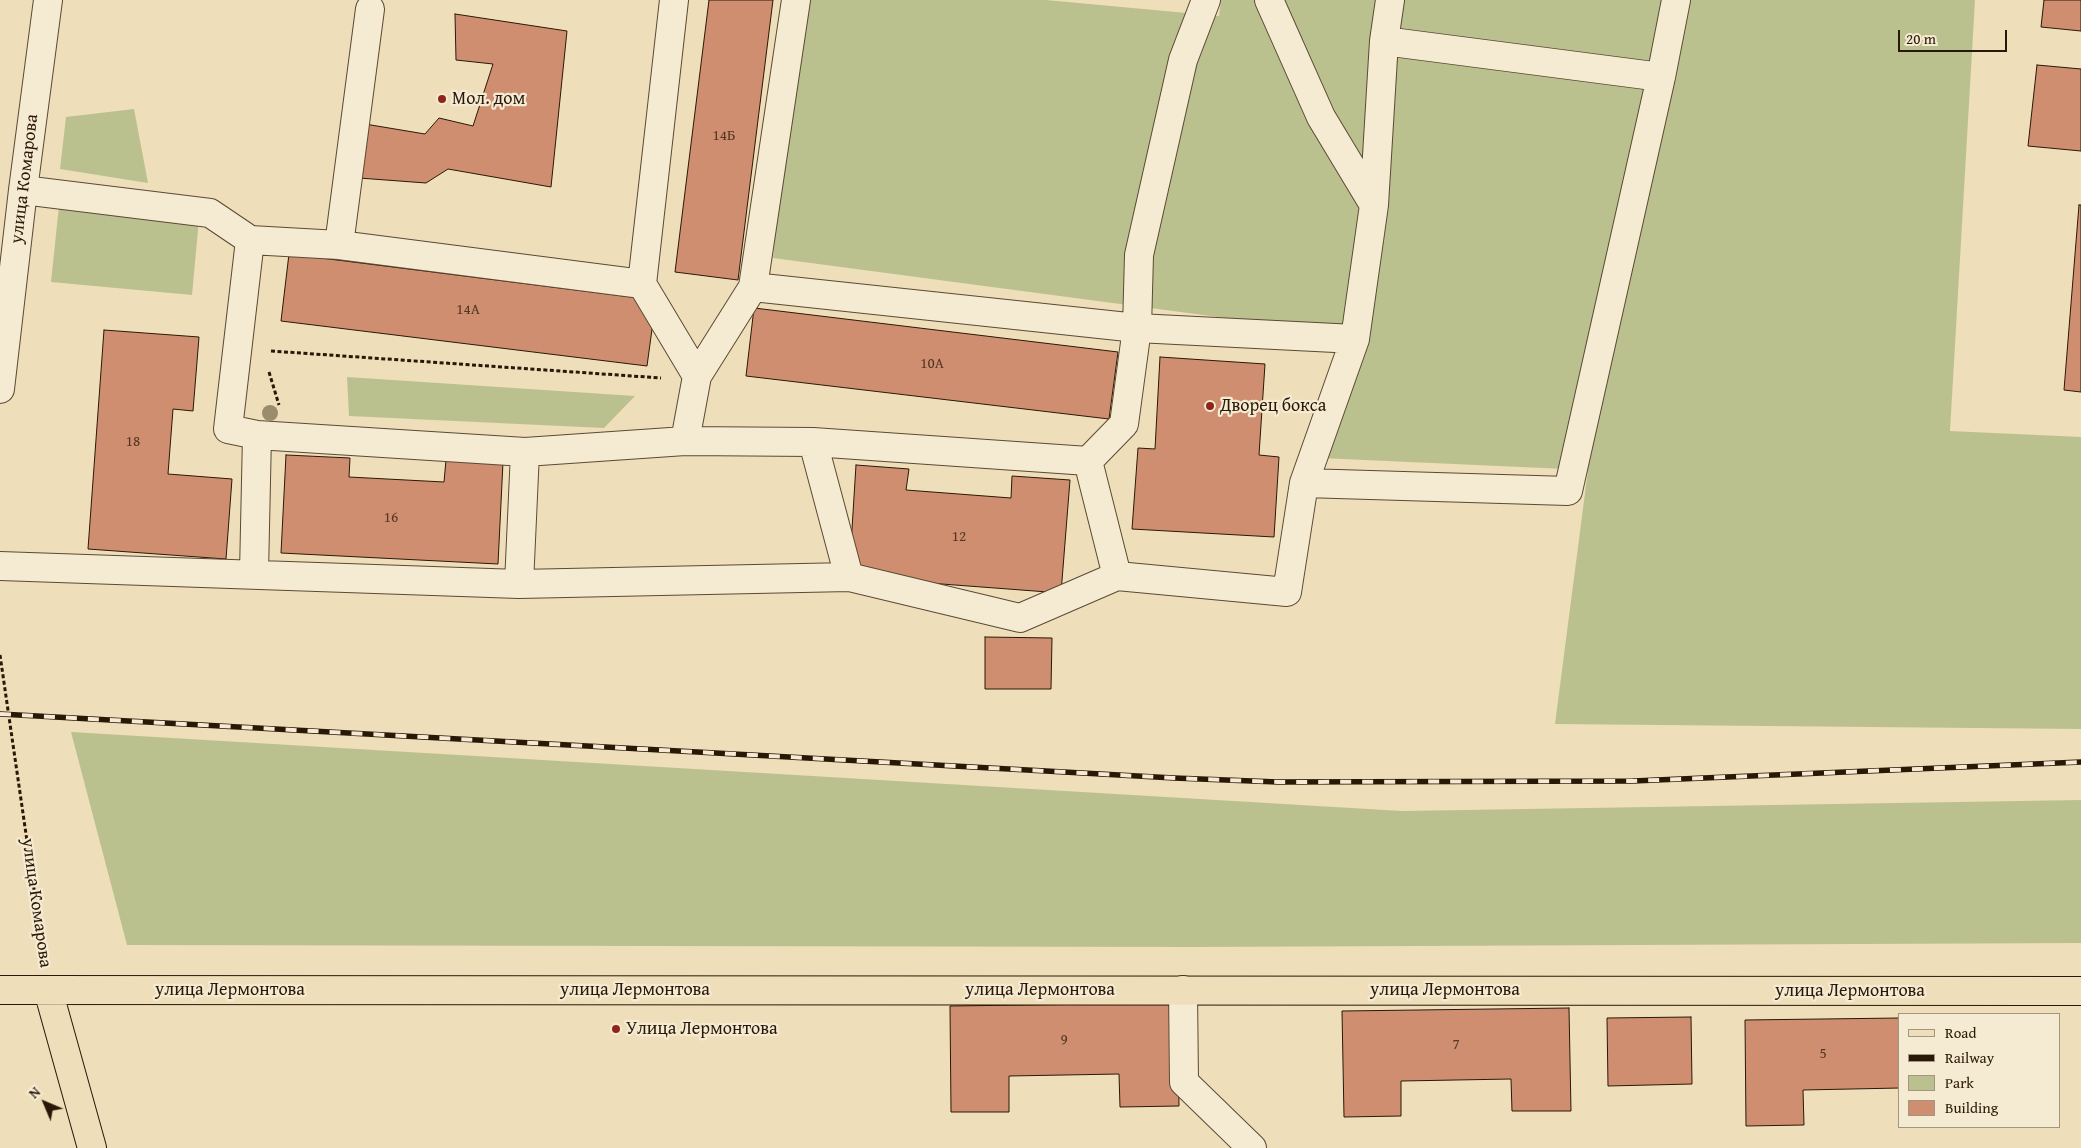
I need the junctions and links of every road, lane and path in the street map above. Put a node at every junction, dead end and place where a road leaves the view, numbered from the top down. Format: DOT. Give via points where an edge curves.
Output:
graph roads {
  1 [pos="48,0"];
  2 [pos="674,0"];
  3 [pos="796,0"];
  4 [pos="1206,0"];
  5 [pos="1269,0"];
  6 [pos="1390,0"];
  7 [pos="1676,0"];
  8 [pos="370,9"];
  9 [pos="1384,41"];
  10 [pos="1661,77"];
  11 [pos="23,190"];
  12 [pos="1374,205"];
  13 [pos="250,240"];
  14 [pos="339,245"];
  15 [pos="642,284"];
  16 [pos="753,287"];
  17 [pos="1137,328"];
  18 [pos="1355,339"];
  19 [pos="250,349"];
  20 [pos="697,376"];
  21 [pos="0,389"];
  22 [pos="257,435"];
  23 [pos="302,438"];
  24 [pos="685,441"];
  25 [pos="813,442"];
  26 [pos="525,452"];
  27 [pos="1088,461"];
  28 [pos="1304,482"];
  29 [pos="0,566"];
  30 [pos="254,574"];
  31 [pos="1117,576"];
  32 [pos="849,577"];
  33 [pos="519,584"];
  34 [pos="0,654"];
  35 [pos="0,990"];
  36 [pos="48,990"];
  37 [pos="1183,990"];
  38 [pos="2081,991"];
  39 [pos="92,1148"];
  40 [pos="1252,1148"];
  1 -- 11 [label="street, улица Комарова"];
  2 -- 15 [label="street"];
  3 -- 16 [label="street"];
  4 -- 17 [label="street" via="1183,60 1139,255"];
  5 -- 12 [label="street" via="1321,117"];
  6 -- 9 [label="street"];
  7 -- 10 [label="street"];
  8 -- 14 [label="street"];
  9 -- 10 [label="street"];
  9 -- 12 [label="street"];
  10 -- 28 [label="street" via="1568,491"];
  11 -- 13 [label="street" via="210,214"];
  11 -- 21 [label="street, улица Комарова"];
  12 -- 18 [label="street"];
  13 -- 14 [label="street"];
  13 -- 19 [label="street"];
  14 -- 15 [label="street"];
  15 -- 20 [label="street"];
  16 -- 17 [label="street"];
  16 -- 20 [label="street"];
  17 -- 18 [label="street"];
  17 -- 27 [label="street" via="1124,424"];
  18 -- 28 [label="street"];
  19 -- 20 [label="path" via="656,378"];
  19 -- 22 [label="street" via="228,429"];
  19 -- 23 [label="path" via="279,406"];
  20 -- 24 [label="street"];
  22 -- 23 [label="street"];
  22 -- 30 [label="street"];
  23 -- 26 [label="street"];
  24 -- 25 [label="street"];
  24 -- 26 [label="street"];
  25 -- 27 [label="street"];
  25 -- 32 [label="street"];
  26 -- 33 [label="street"];
  27 -- 31 [label="street"];
  28 -- 31 [label="street" via="1287,592"];
  29 -- 30 [label="street"];
  30 -- 33 [label="street"];
  31 -- 32 [label="street" via="1020,618"];
  32 -- 33 [label="street"];
  34 -- 36 [label="path, улица Комарова"];
  35 -- 36 [label="main road, улица Лермонтова"];
  36 -- 37 [label="main road, улица Лермонтова"];
  36 -- 39 [label="main road, улица Комарова"];
  37 -- 38 [label="main road, улица Лермонтова"];
  37 -- 40 [label="street" via="1184,1082"];
}
